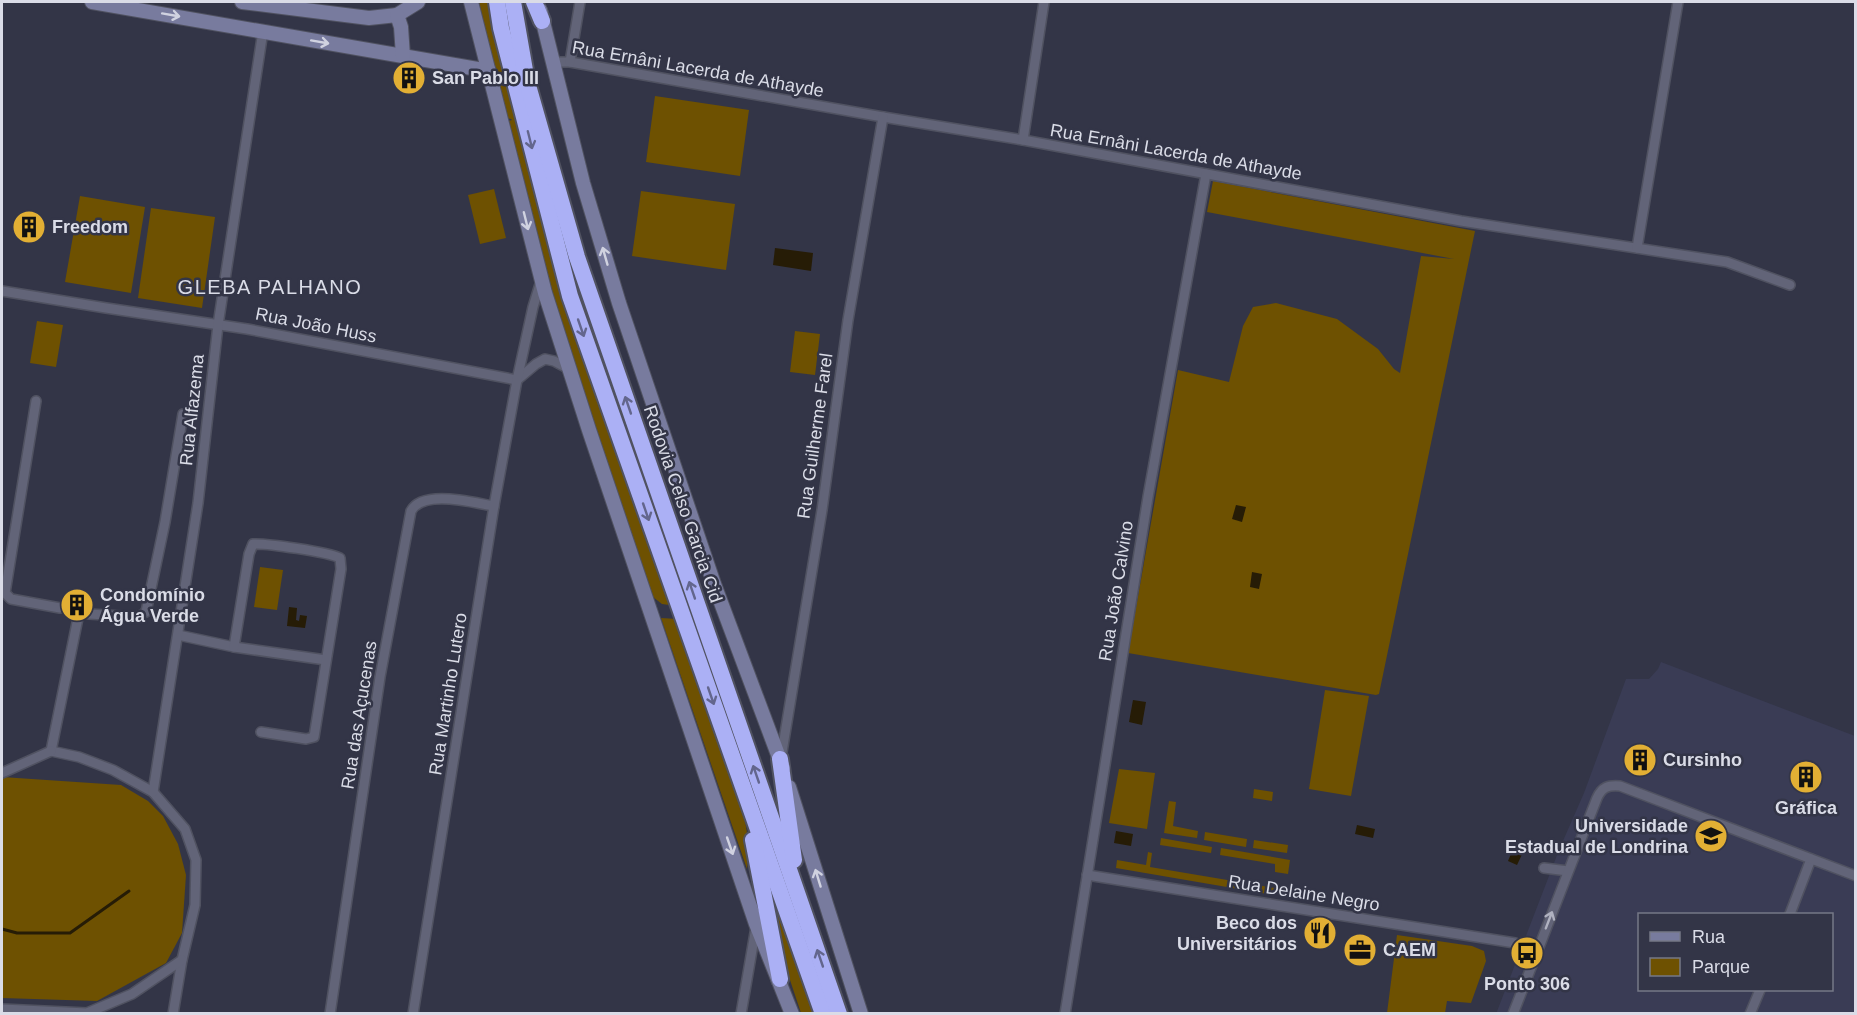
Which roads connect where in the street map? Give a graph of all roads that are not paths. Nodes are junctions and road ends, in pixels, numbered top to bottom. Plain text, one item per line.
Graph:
1 (92, 2) edge
2 (242, 2) edge
3 (418, 2) edge
4 (471, 2) edge
5 (497, 2) edge
6 (513, 2) edge
7 (534, 2) edge
8 (539, 2) edge
9 (580, 2) edge
10 (1044, 2) edge
11 (1678, 2) edge
12 (267, 6) junction
13 (396, 15) junction
14 (542, 21) junction
15 (263, 32) junction
16 (403, 56) junction
17 (554, 62) junction
18 (570, 62) junction
19 (489, 71) junction
20 (883, 117) junction
21 (1023, 140) junction
22 (1206, 174) junction
23 (1637, 248) junction
24 (541, 281) junction
25 (1790, 285) dead end
26 (2, 291) edge
27 (218, 325) junction
28 (569, 369) junction
29 (517, 380) junction
30 (36, 401) dead end
31 (183, 414) dead end
32 (494, 506) junction
33 (84, 613) junction
34 (178, 635) junction
35 (234, 647) junction
36 (326, 660) junction
37 (261, 732) dead end
38 (51, 751) junction
39 (780, 759) junction
40 (2, 773) edge
41 (153, 792) junction
42 (749, 806) junction
43 (1811, 859) junction
44 (1544, 868) dead end
45 (1568, 871) junction
46 (1087, 876) junction
47 (1856, 876) edge
48 (799, 896) junction
49 (1791, 913) edge
50 (756, 924) junction
51 (1515, 943) dead end
52 (182, 960) junction
53 (780, 979) junction
54 (1760, 991) edge
55 (2, 1009) edge
56 (16, 1012) edge
57 (173, 1014) edge
58 (330, 1014) edge
59 (413, 1014) edge
60 (741, 1014) edge
61 (792, 1014) edge
62 (823, 1014) edge
63 (839, 1014) edge
64 (861, 1014) edge
65 (1065, 1014) edge
66 (1513, 1014) edge
67 (1750, 1014) edge

1 -> 15 street
2 - 12 street
3 - 13 street
4 - 19 street
5 -> 42 highway, Rodovia Celso Garcia Cid
48 -> 6 highway, Rodovia Celso Garcia Cid
7 - 14 highway
8 - 14 street, Rodovia Celso Garcia Cid
9 - 18 street
10 - 21 street
11 - 23 street
12 - 13 street
12 - 15 street
13 - 16 street
14 - 17 street, Rodovia Celso Garcia Cid
15 -> 16 street
15 - 27 street, Rua Alfazema
16 - 19 street
17 - 18 street, Rua Ernâni Lacerda de Athayde
39 -> 17 street, Rodovia Celso Garcia Cid
18 - 20 street, Rua Ernâni Lacerda de Athayde
19 -> 24 street
20 - 21 street, Rua Ernâni Lacerda de Athayde
20 - 39 street, Rua Guilherme Farel
21 - 22 street, Rua Ernâni Lacerda de Athayde
22 - 23 street, Rua Ernâni Lacerda de Athayde
22 - 46 street, Rua João Calvino
23 - 25 street, Rua Ernâni Lacerda de Athayde
24 - 28 street
24 - 29 street
26 - 27 street, Rua João Huss
27 - 29 street, Rua João Huss
27 - 34 street, Rua Alfazema
28 - 29 street
28 -> 50 street
29 - 32 street, Rua Martinho Lutero
30 - 33 street
31 - 33 street
32 - 58 street, Rua das Açucenas
32 - 59 street, Rua Martinho Lutero
33 - 38 street
34 - 35 street
34 - 41 street, Rua Alfazema
35 - 36 street
35 - 36 street
36 - 37 street
38 - 40 street
38 - 41 street
39 - 48 highway
64 -> 39 street, Rodovia Celso Garcia Cid
41 - 52 street
42 - 53 highway
42 - 62 highway, Rodovia Celso Garcia Cid
43 - 45 street
43 - 47 street
43 - 49 street
44 - 45 street
66 -> 45 street
46 - 51 street, Rua Delaine Negro
46 - 65 street, Rua João Calvino
63 -> 48 highway, Rodovia Celso Garcia Cid
50 - 53 street
50 - 60 street
52 - 56 street
52 - 57 street
53 - 61 street
54 - 67 street
55 - 56 street

